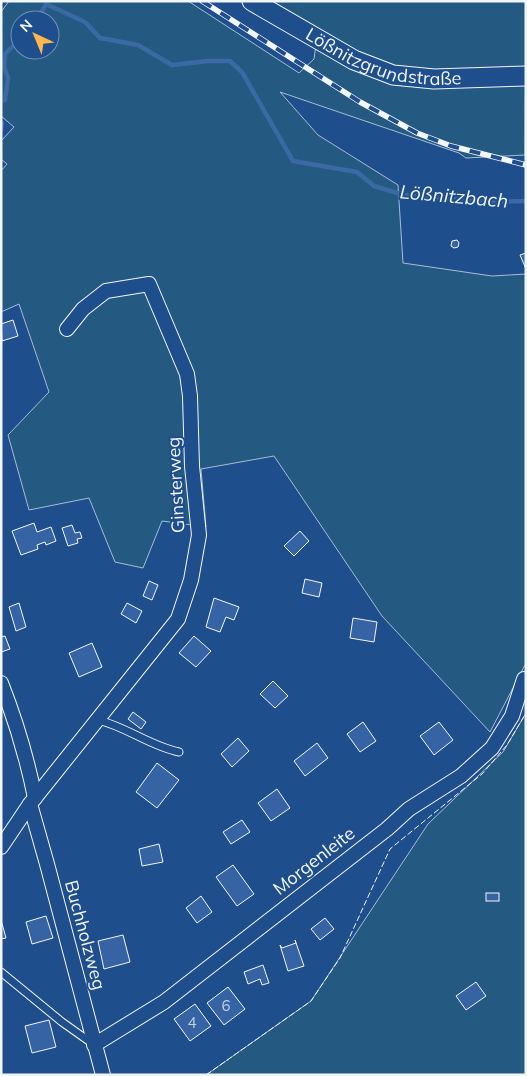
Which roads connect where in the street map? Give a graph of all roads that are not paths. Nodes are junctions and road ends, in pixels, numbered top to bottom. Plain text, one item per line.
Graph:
1 (252, 1) edge
2 (526, 76) edge
3 (67, 329) dead end
4 (524, 679) dead end
5 (1, 683) edge
6 (98, 720) junction
7 (179, 752) dead end
8 (32, 801) junction
9 (1, 847) edge
10 (1, 972) edge
11 (94, 1045) junction
12 (103, 1075) edge

1 - 2 street, Lößnitzgrundstraße
3 - 6 street, Ginsterweg
4 - 11 street, Morgenleite
5 - 8 street, Buchholzweg
6 - 7 lane
6 - 8 street, Ginsterweg
8 - 9 street, Ginsterweg
8 - 11 street, Buchholzweg
10 - 11 lane
11 - 12 street, Buchholzweg

